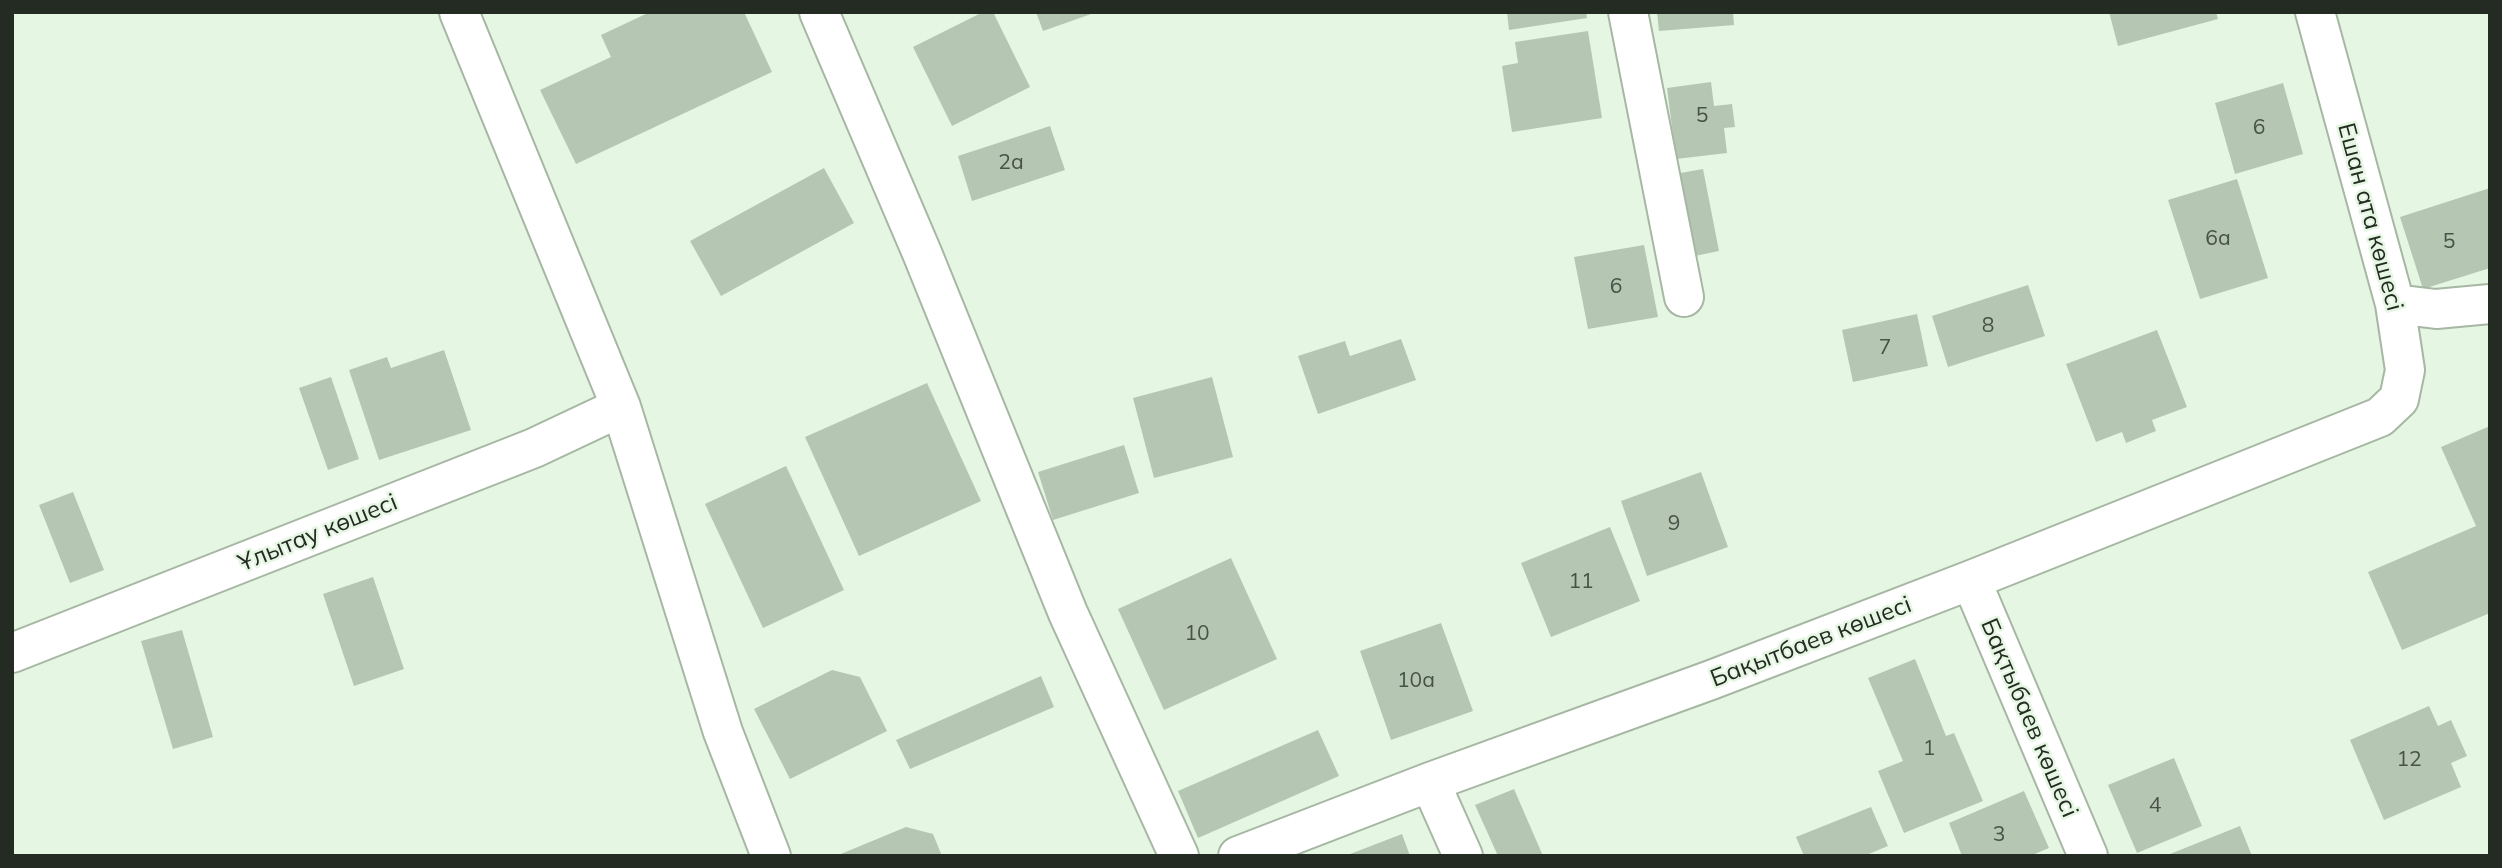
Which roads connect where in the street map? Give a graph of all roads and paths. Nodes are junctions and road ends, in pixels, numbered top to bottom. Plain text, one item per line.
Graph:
1 (459, 12) edge
2 (818, 12) edge
3 (1629, 12) edge
4 (2315, 12) edge
5 (1684, 298) dead end
6 (2395, 304) junction
7 (2490, 304) edge
8 (621, 407) junction
9 (2380, 416) joint
10 (1971, 580) junction
11 (12, 653) edge
12 (1430, 782) junction
13 (771, 856) edge
14 (1179, 856) edge
15 (1238, 856) edge
16 (1463, 856) edge
17 (2088, 856) edge

1 - 8 street
2 - 14 street
3 - 5 street
4 - 6 street, Ешан ата көшесі
6 - 7 street
6 - 9 street, Ешан ата көшесі
8 - 11 street, Ұлытау көшесі
8 - 13 street
9 - 10 street, Бақытбаев көшесі
10 - 12 street, Бақытбаев көшесі
10 - 17 street, Бақтыбаев көшесі
12 - 15 street, Бақытбаев көшесі
12 - 16 street

